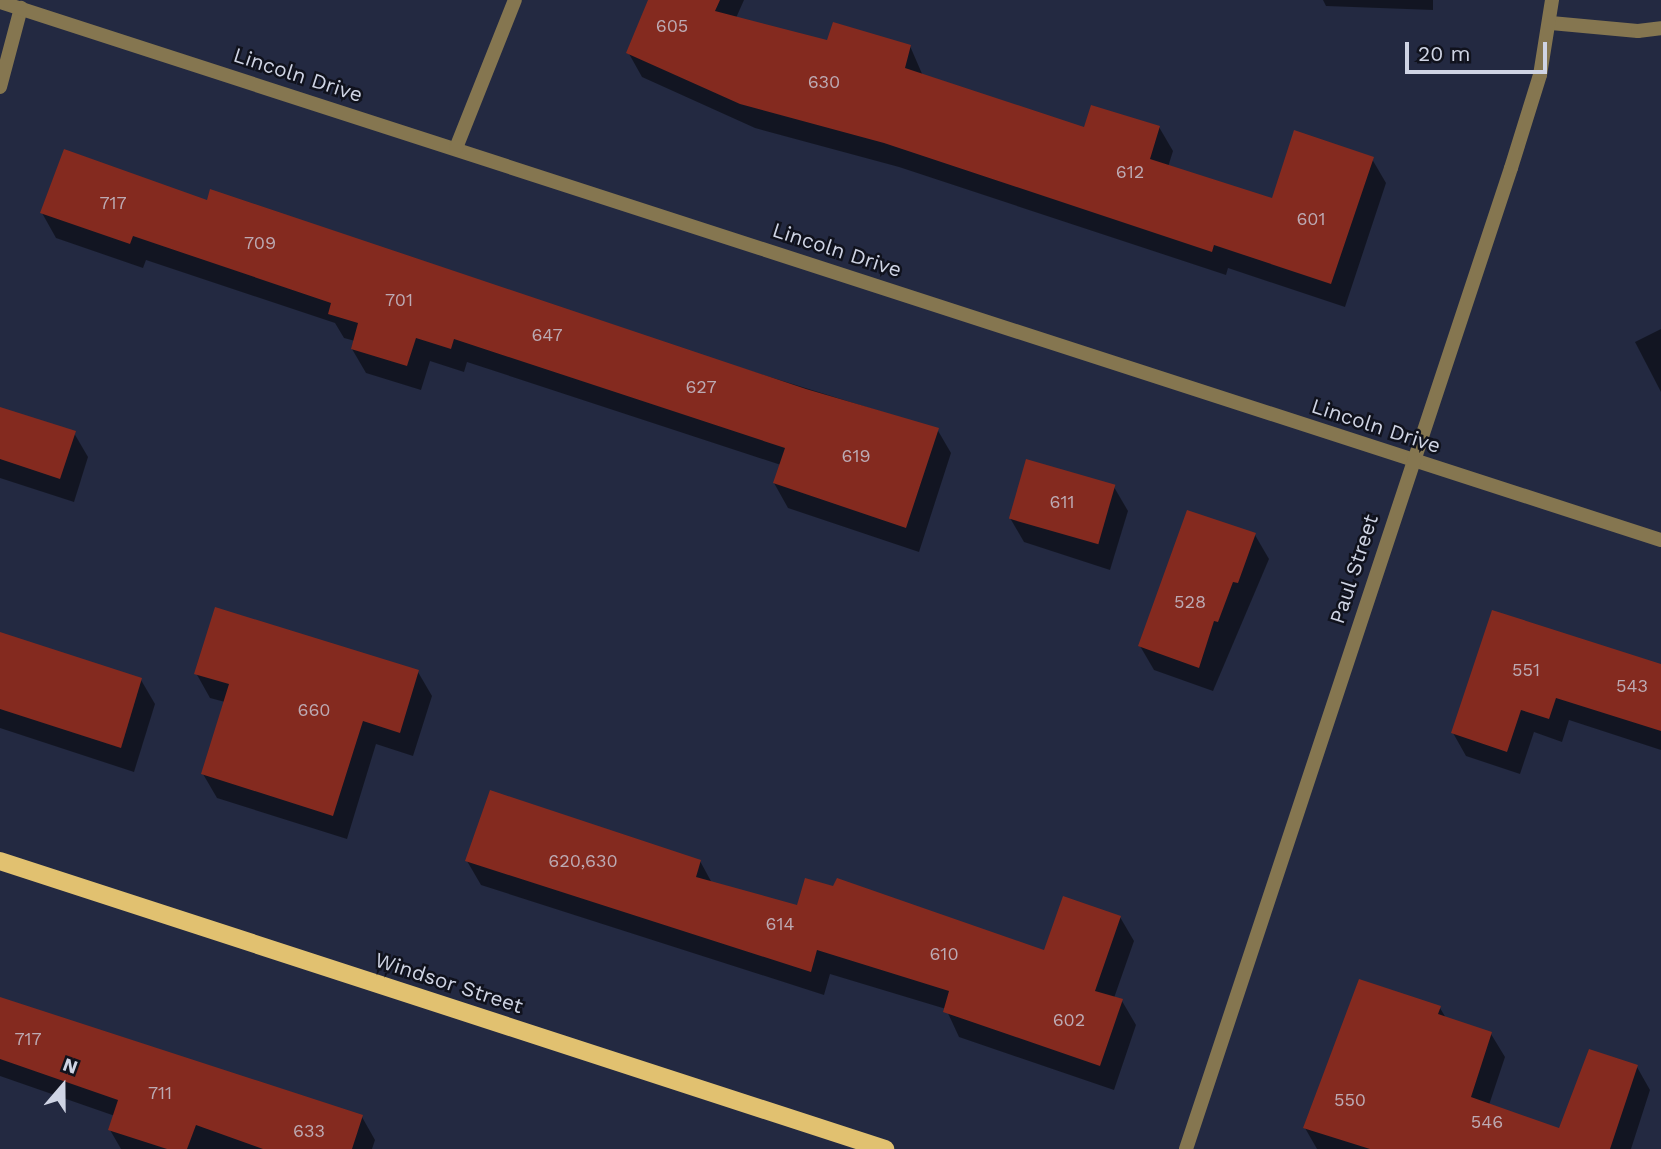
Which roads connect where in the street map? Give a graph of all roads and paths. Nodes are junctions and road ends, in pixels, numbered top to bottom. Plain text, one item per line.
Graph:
1 (515, 0) edge
2 (1552, 0) edge
3 (0, 2) edge
4 (22, 8) junction
5 (1551, 23) junction
6 (1661, 28) edge
7 (0, 87) edge
8 (456, 148) junction
9 (1412, 460) junction
10 (1661, 540) edge
11 (0, 861) edge
12 (885, 1149) edge
13 (1186, 1149) edge

1 - 8 street
2 - 5 street, Paul Street
3 - 4 street, Lincoln Drive
4 - 7 street
4 - 8 street, Lincoln Drive
5 - 6 street
5 - 9 street, Paul Street
8 - 9 street, Lincoln Drive
9 - 10 street, Lincoln Drive
9 - 13 street, Paul Street
11 - 12 main road, Windsor Street

